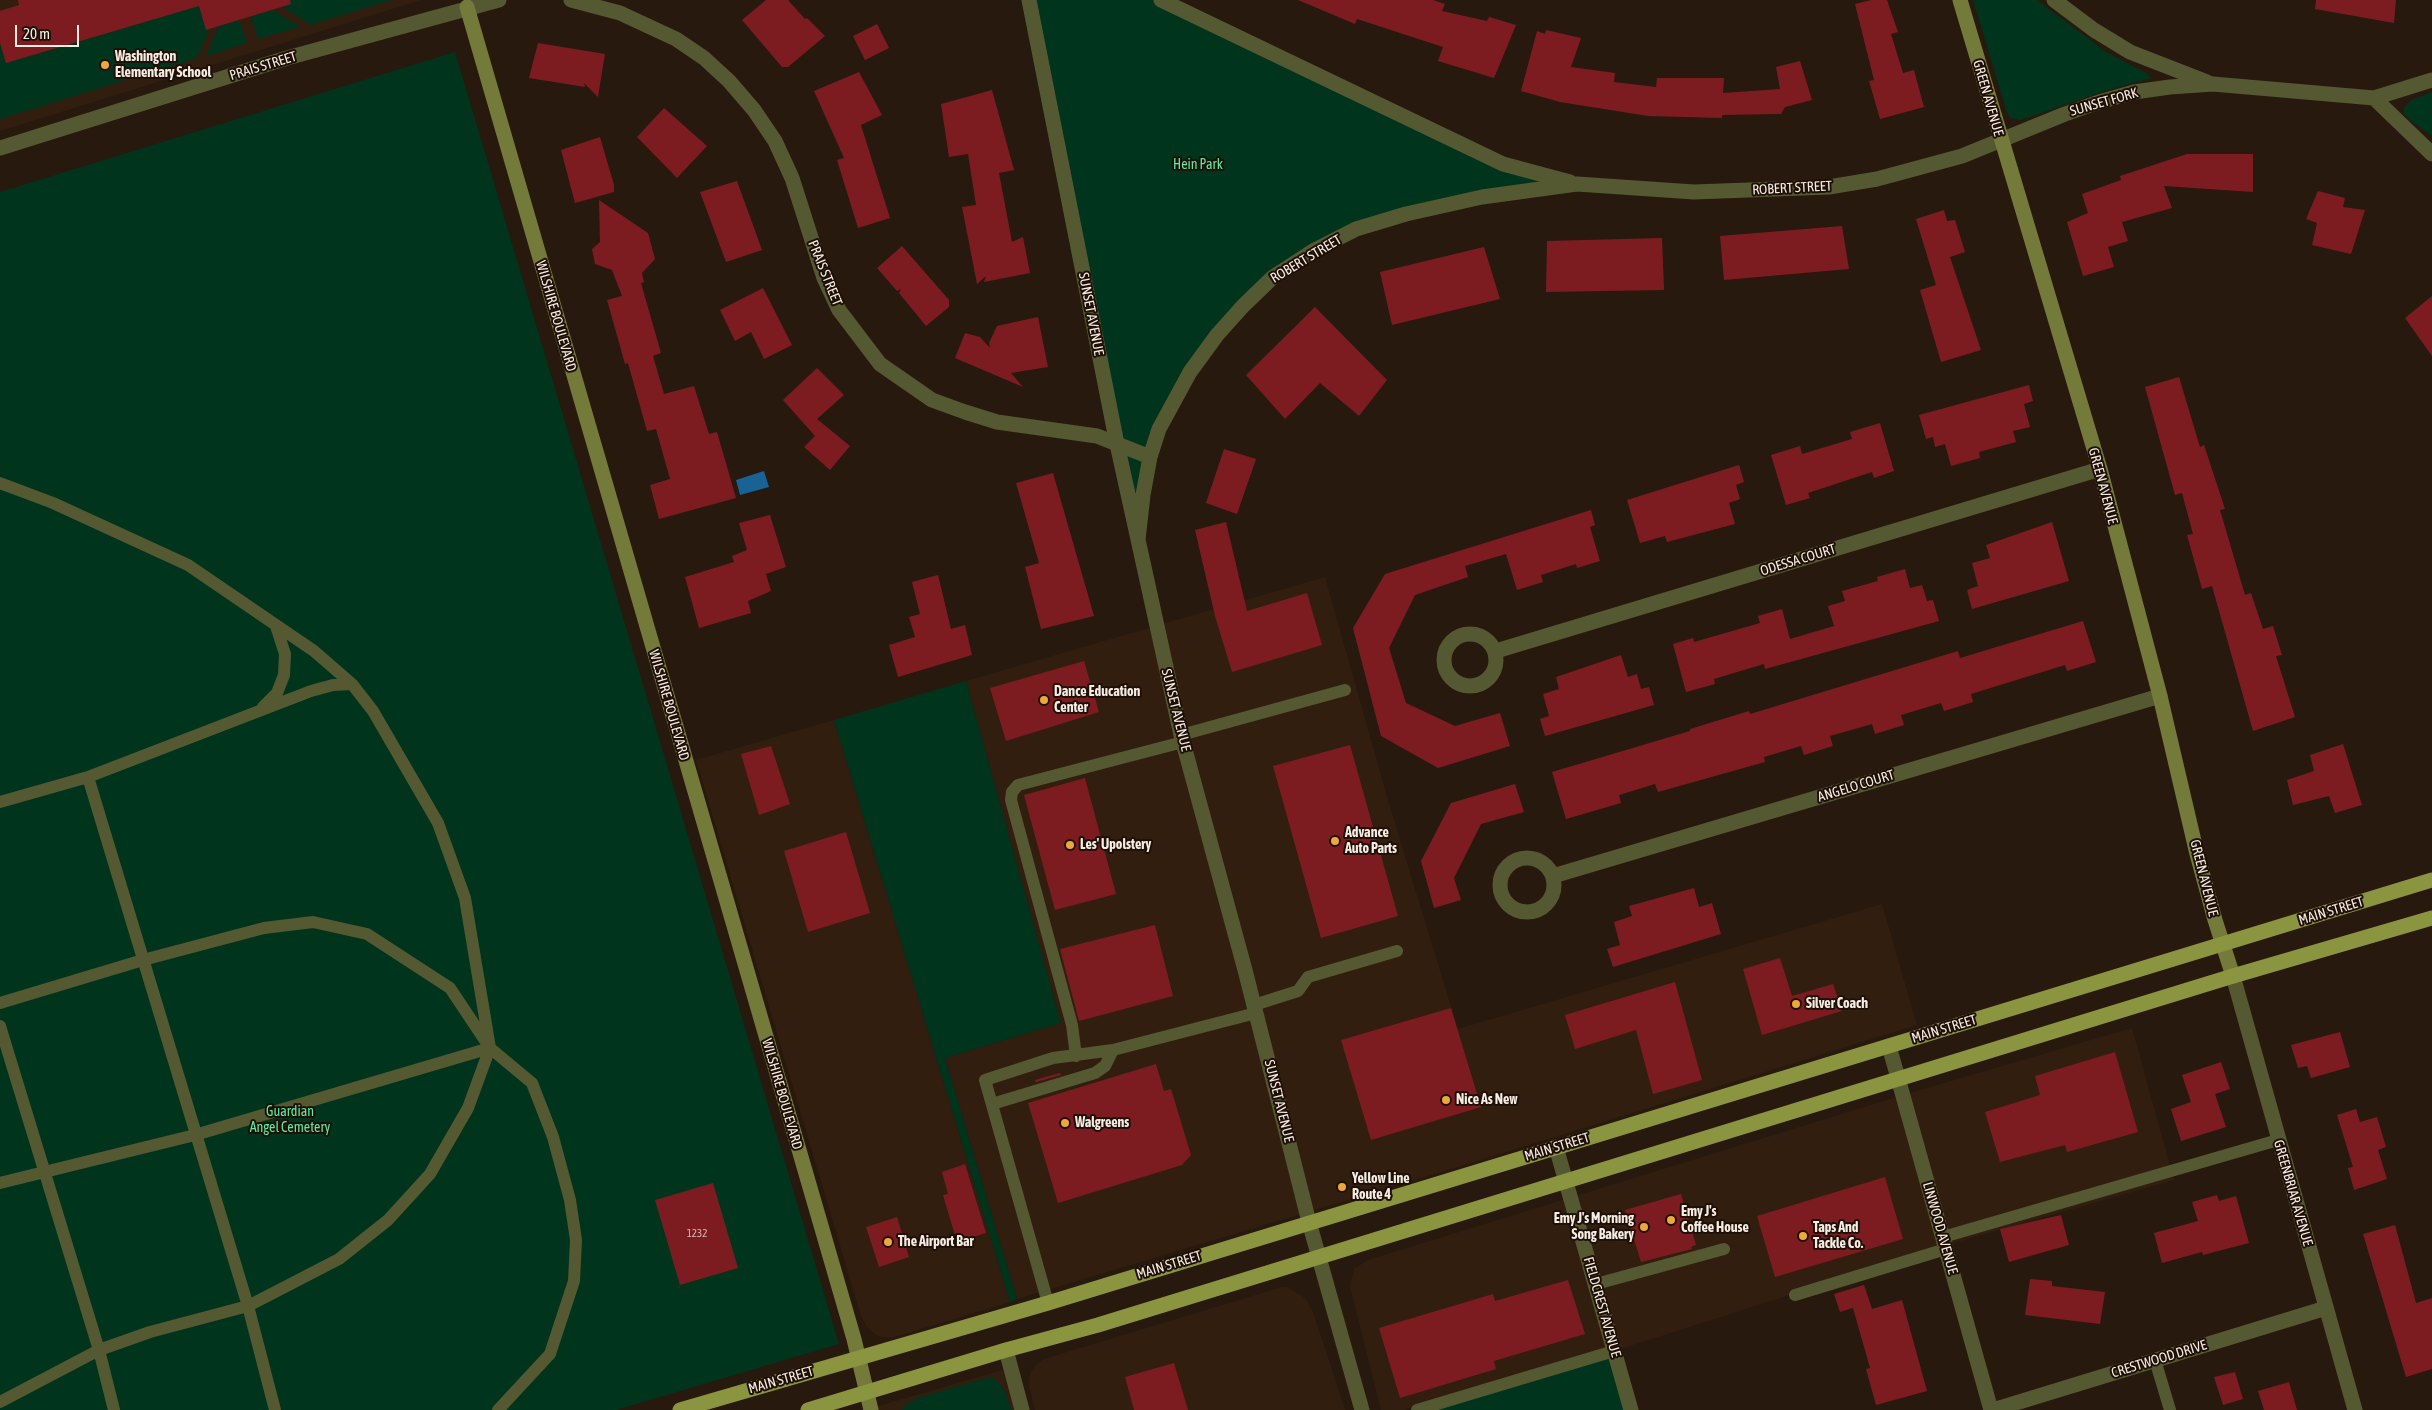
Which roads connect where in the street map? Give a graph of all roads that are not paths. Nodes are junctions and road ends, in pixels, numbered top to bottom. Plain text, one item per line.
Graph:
1 (499, 0) edge
2 (571, 0) edge
3 (1029, 0) edge
4 (1161, 0) edge
5 (1960, 0) edge
6 (2054, 0) edge
7 (466, 4) edge
8 (2432, 80) edge
9 (2213, 84) junction
10 (2374, 98) junction
11 (2001, 141) junction
12 (0, 148) edge
13 (2432, 154) edge
14 (1577, 184) junction
15 (1117, 444) junction
16 (1150, 457) junction
17 (2100, 470) junction
18 (0, 483) edge
19 (1138, 540) junction
20 (276, 626) junction
21 (1496, 652) dead end
22 (352, 684) junction
23 (1345, 690) dead end
24 (2160, 696) junction
25 (259, 711) junction
26 (1182, 739) junction
27 (88, 777) junction
28 (0, 802) edge
29 (1553, 876) dead end
30 (2432, 880) edge
31 (2432, 918) edge
32 (2222, 944) junction
33 (1398, 951) dead end
34 (143, 960) junction
35 (2233, 976) junction
36 (0, 1003) edge
37 (1255, 1009) junction
38 (0, 1026) edge
39 (1888, 1046) junction
40 (490, 1048) junction
41 (1113, 1050) junction
42 (1076, 1056) junction
43 (1898, 1079) junction
44 (992, 1104) junction
45 (195, 1135) junction
46 (2278, 1140) junction
47 (1556, 1147) junction
48 (45, 1172) junction
49 (1566, 1181) junction
50 (0, 1183) edge
51 (1309, 1222) junction
52 (1944, 1243) junction
53 (1724, 1249) dead end
54 (1319, 1257) junction
55 (1596, 1284) junction
56 (1795, 1295) dead end
57 (1048, 1303) junction
58 (248, 1306) junction
59 (2326, 1308) junction
60 (99, 1350) junction
61 (1006, 1350) junction
62 (1614, 1351) junction
63 (858, 1358) junction
64 (2155, 1360) junction
65 (867, 1392) junction
66 (0, 1402) edge
67 (114, 1410) edge
68 (276, 1410) edge
69 (498, 1410) edge
70 (680, 1410) edge
71 (808, 1410) edge
72 (871, 1410) edge
73 (1022, 1410) edge
74 (1362, 1410) edge
75 (1416, 1410) edge
76 (1631, 1410) edge
77 (1992, 1410) edge
78 (2170, 1410) edge
79 (2355, 1410) edge

1 - 7 street, PRAIS STREET
2 - 15 street, PRAIS STREET
3 - 15 street, SUNSET AVENUE
4 - 14 street, ROBERT STREET
5 - 11 street, GREEN AVENUE
6 - 9 street, SUNSET FORK
7 - 12 street, PRAIS STREET
7 - 63 street, WILSHIRE BOULEVARD
8 - 10 street, SUNSET FORK
9 - 10 street, SUNSET FORK
9 - 11 street, SUNSET FORK
10 - 13 street
11 - 14 street, ROBERT STREET
11 - 17 street, GREEN AVENUE
14 - 16 street, ROBERT STREET
15 - 16 street, PRAIS STREET
15 - 19 street, SUNSET AVENUE
16 - 19 street, ROBERT STREET
17 - 21 street, ODESSA COURT
17 - 24 street, GREEN AVENUE
18 - 20 lane
19 - 26 street, SUNSET AVENUE
20 - 22 lane
20 - 25 lane
22 - 25 lane
22 - 40 lane
23 - 26 lane
24 - 29 street, ANGELO COURT
24 - 32 street, GREEN AVENUE
25 - 27 lane
26 - 37 street, SUNSET AVENUE
26 - 42 lane
27 - 28 lane
27 - 34 lane
30 - 32 main road, MAIN STREET
31 - 35 main road
32 - 35 street, GREEN AVENUE
32 - 39 main road, MAIN STREET
33 - 37 lane
34 - 36 lane
34 - 40 lane
34 - 45 lane
35 - 43 main road
35 - 46 street, GREENBRIAR AVENUE
37 - 41 lane
37 - 51 street, SUNSET AVENUE
38 - 48 lane
39 - 43 street, LINWOOD AVENUE
39 - 47 main road, MAIN STREET
40 - 45 lane
40 - 58 lane
40 - 69 lane
41 - 42 lane
41 - 44 lane
42 - 44 lane
43 - 49 main road
43 - 52 street, LINWOOD AVENUE
44 - 57 lane
45 - 48 lane
45 - 58 lane
46 - 52 lane
46 - 59 street, GREENBRIAR AVENUE
47 - 49 street, FIELDCREST AVENUE
47 - 51 main road, MAIN STREET
48 - 50 lane
48 - 60 lane
49 - 54 main road
49 - 55 street, FIELDCREST AVENUE
51 - 54 street, SUNSET AVENUE
51 - 57 main road, MAIN STREET
52 - 56 lane
52 - 77 street, LINWOOD AVENUE
53 - 55 lane
54 - 61 main road
54 - 74 street, SUNSET AVENUE
55 - 62 street, FIELDCREST AVENUE
57 - 63 main road, MAIN STREET
58 - 60 lane
58 - 68 lane
59 - 64 street, CRESTWOOD DRIVE
59 - 79 street, GREENBRIAR AVENUE
60 - 66 lane
60 - 67 lane
61 - 65 main road
61 - 73 street
62 - 75 lane
62 - 76 street, FIELDCREST AVENUE
63 - 65 street, WILSHIRE BOULEVARD
63 - 70 main road, MAIN STREET
64 - 77 street, CRESTWOOD DRIVE
64 - 78 lane
65 - 71 main road
65 - 72 street, WILSHIRE BOULEVARD

